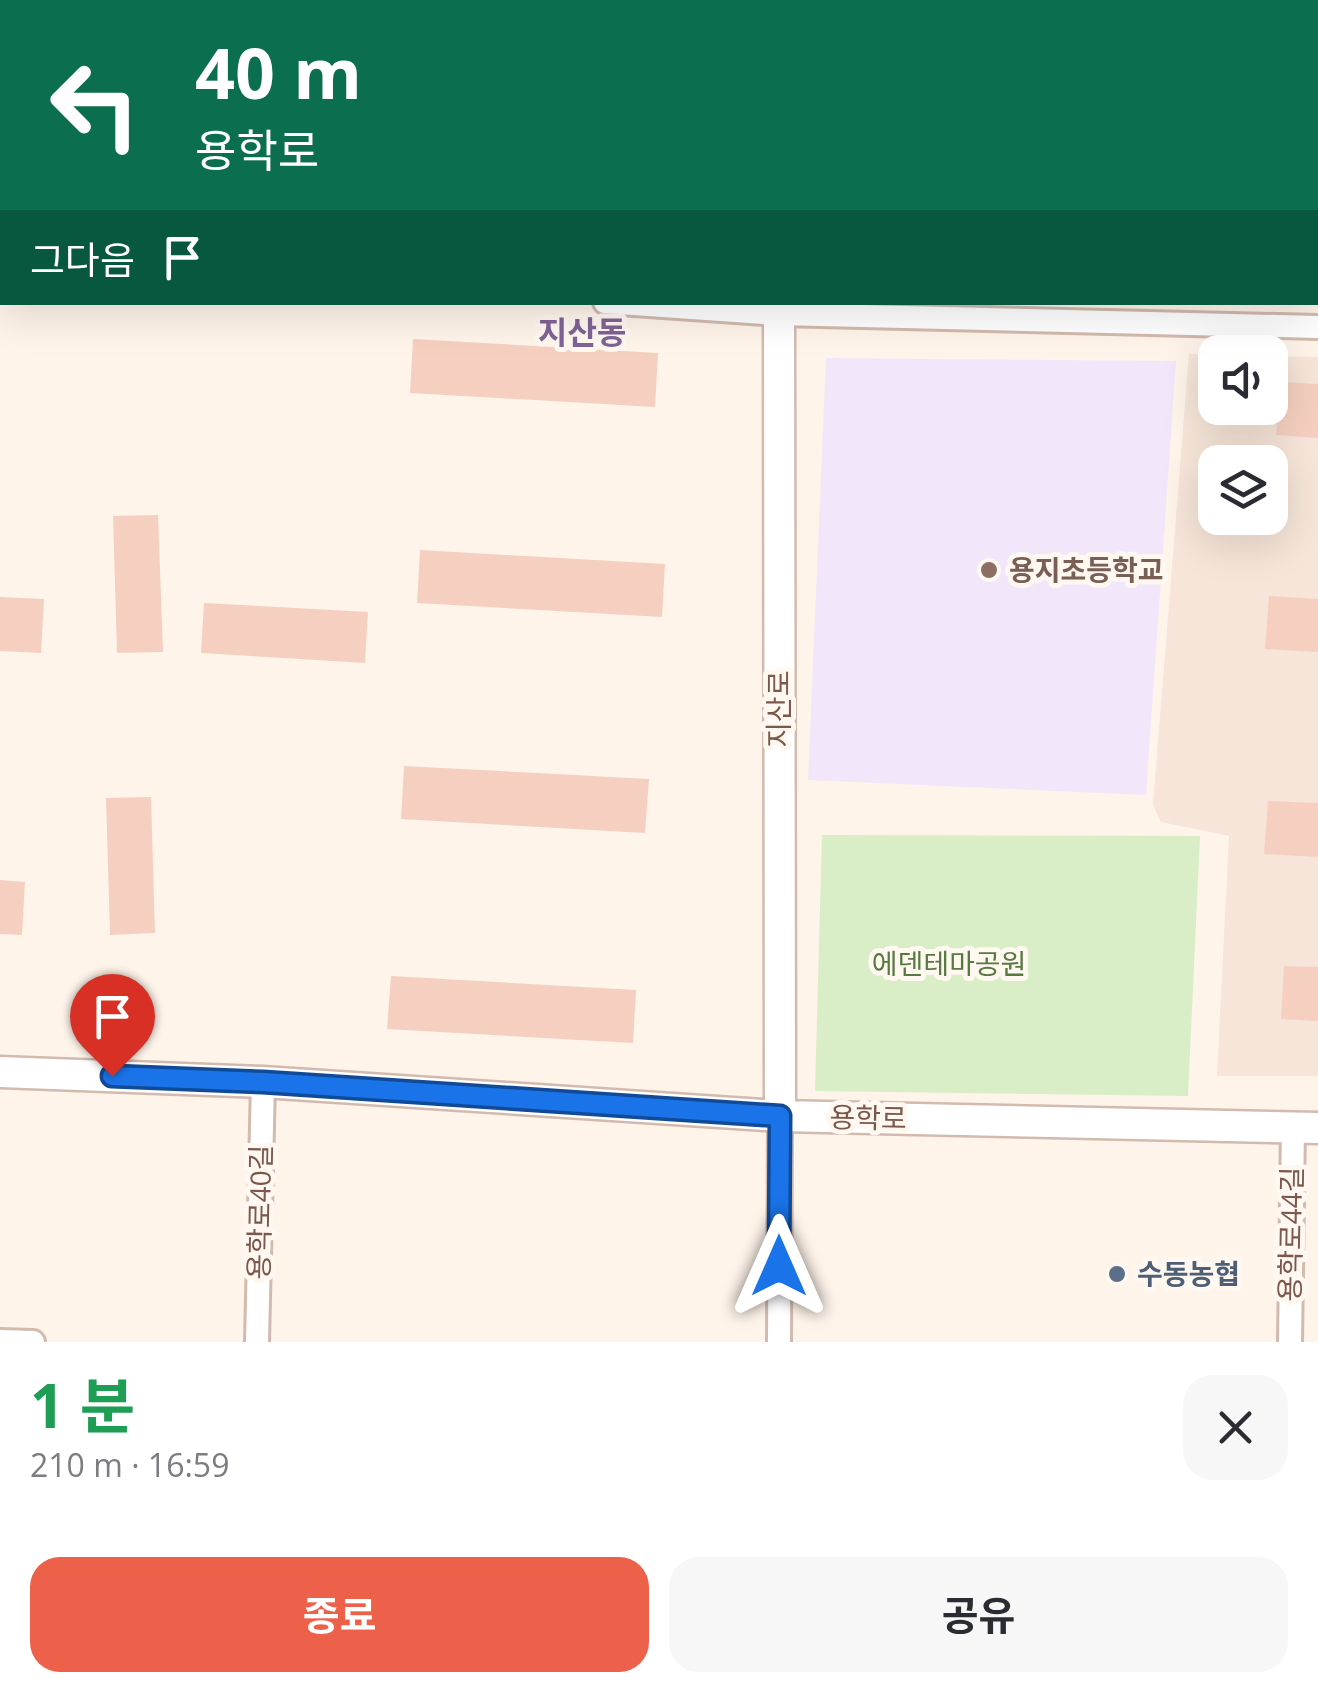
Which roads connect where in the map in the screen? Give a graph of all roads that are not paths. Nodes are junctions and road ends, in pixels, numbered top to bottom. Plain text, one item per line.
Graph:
1 (692, 305) edge
2 (779, 308) edge
3 (1318, 327) edge
4 (0, 1072) edge
5 (263, 1082) junction
6 (780, 1116) junction
7 (1306, 1127) edge
8 (0, 1341) edge
9 (34, 1342) edge
10 (257, 1342) edge
11 (779, 1342) edge
12 (1290, 1342) edge

1 - 2 street
2 - 3 street
2 - 6 street, 지산로
4 - 5 street, 용학로
5 - 6 street, 용학로
5 - 10 street, 용학로40길
6 - 7 street, 용학로
6 - 11 street
7 - 12 street, 용학로44길
8 - 9 street

